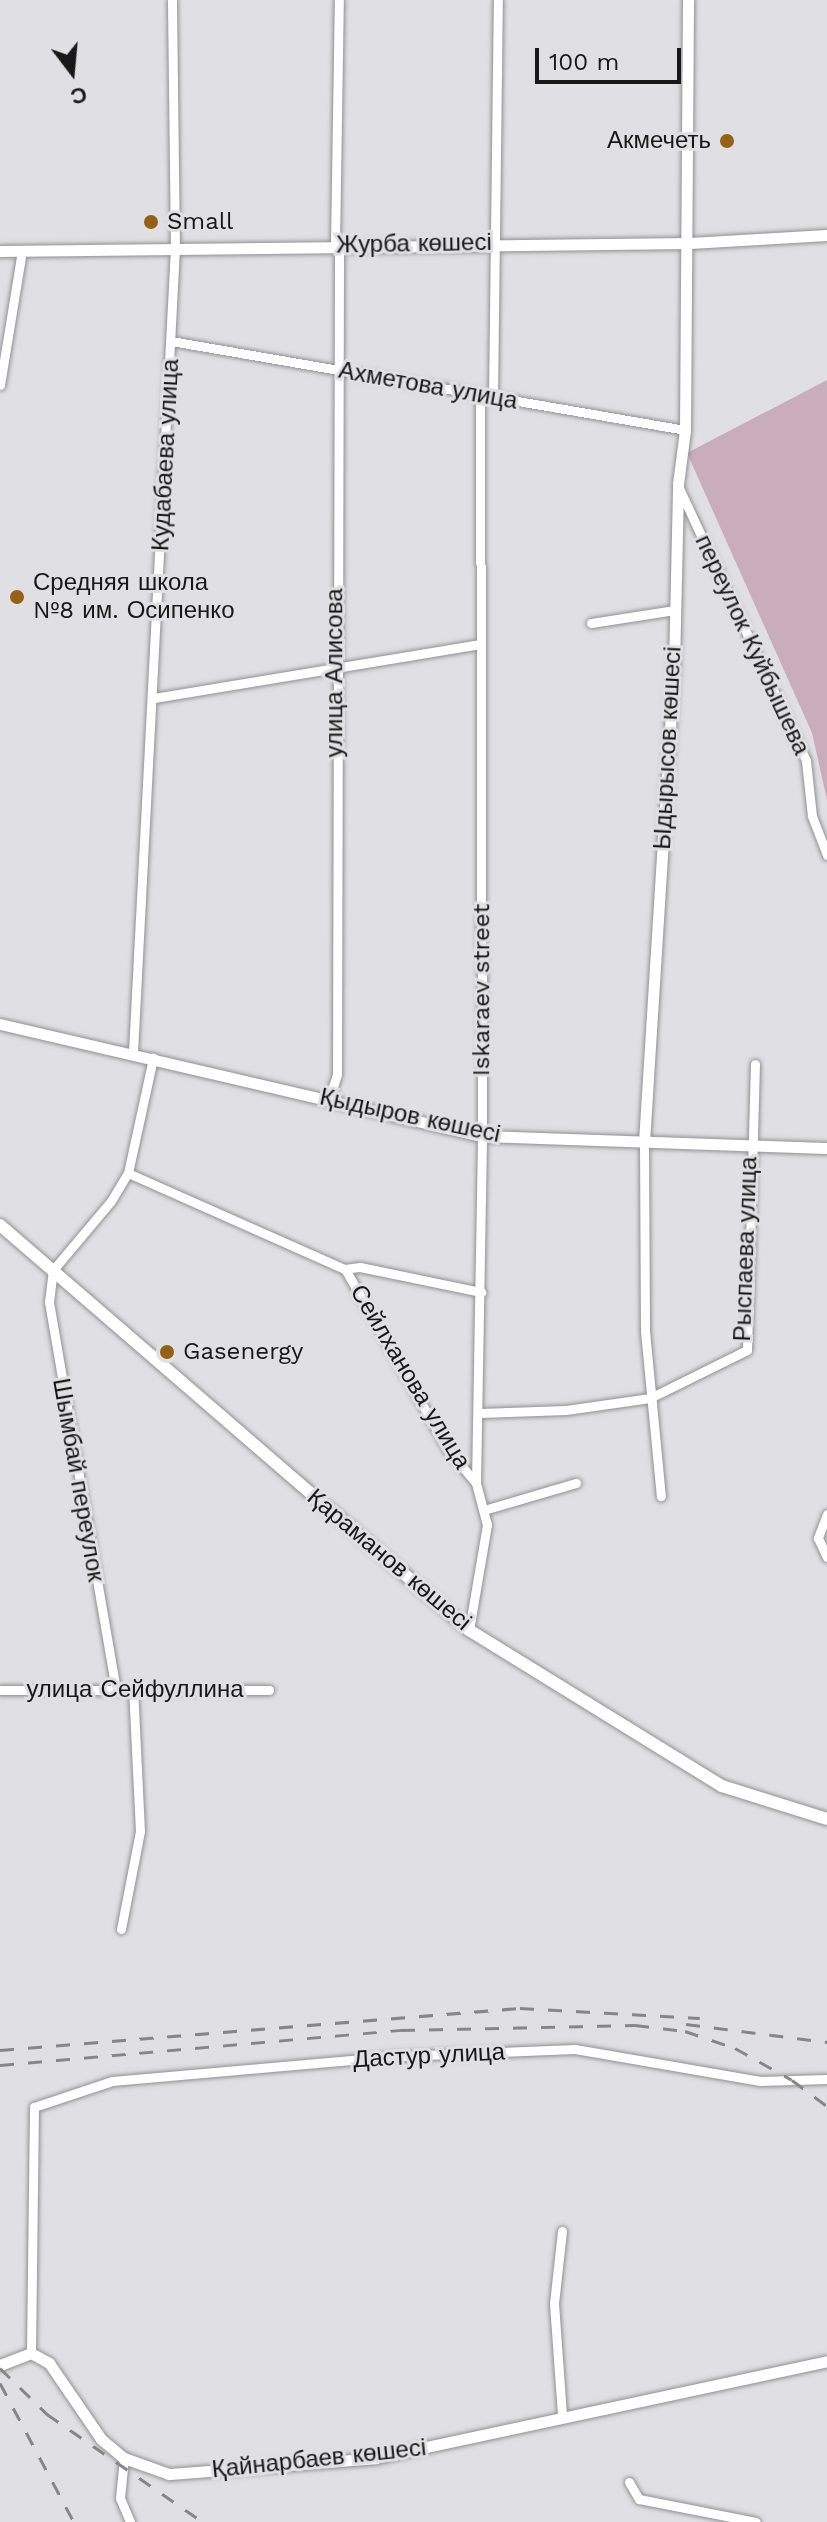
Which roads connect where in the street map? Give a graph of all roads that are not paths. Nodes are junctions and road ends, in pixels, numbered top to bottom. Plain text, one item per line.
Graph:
1 (172, 0) edge
2 (339, 0) edge
3 (498, 0) edge
4 (688, 0) edge
5 (827, 235) edge
6 (495, 242) junction
7 (690, 243) junction
8 (337, 245) junction
9 (175, 249) junction
10 (0, 251) edge
11 (22, 251) junction
12 (171, 341) junction
13 (337, 371) junction
14 (0, 385) edge
15 (480, 396) junction
16 (493, 398) junction
17 (685, 430) junction
18 (678, 484) junction
19 (675, 610) junction
20 (591, 623) dead end
21 (481, 644) junction
22 (334, 669) junction
23 (154, 698) junction
24 (827, 855) edge
25 (0, 1024) edge
26 (133, 1052) junction
27 (153, 1058) junction
28 (755, 1064) dead end
29 (329, 1099) junction
30 (482, 1136) junction
31 (644, 1142) junction
32 (750, 1143) junction
33 (827, 1148) edge
34 (128, 1173) junction
35 (0, 1225) edge
36 (345, 1269) junction
37 (53, 1270) junction
38 (481, 1292) junction
39 (649, 1398) junction
40 (480, 1413) junction
41 (476, 1483) junction
42 (576, 1483) dead end
43 (661, 1496) dead end
44 (484, 1510) junction
45 (827, 1514) edge
46 (827, 1557) edge
47 (469, 1630) junction
48 (0, 1690) edge
49 (116, 1690) junction
50 (133, 1690) junction
51 (269, 1690) dead end
52 (827, 1819) edge
53 (121, 1929) dead end
54 (827, 2079) edge
55 (562, 2231) dead end
56 (31, 2353) junction
57 (827, 2361) edge
58 (0, 2365) edge
59 (562, 2415) junction
60 (124, 2458) junction
61 (629, 2482) dead end
62 (130, 2522) edge
63 (756, 2522) edge

1 - 9 street, Кудабаева улица
2 - 8 street, улица Алисова
3 - 6 street
4 - 7 street, Ыдырысов көшесі
5 - 7 street, Журба көшесі
6 - 7 street, Журба көшесі
6 - 8 street, Журба көшесі
6 - 16 street
7 - 17 street, Ыдырысов көшесі
8 - 9 street, Журба көшесі
8 - 13 street, улица Алисова
9 - 11 street, Журба көшесі
9 - 12 street, Кудабаева улица
10 - 11 street, Журба көшесі
11 - 14 street
12 - 13 street, Ахметова улица
12 - 23 street, Кудабаева улица
13 - 15 street, Ахметова улица
13 - 22 street, улица Алисова
15 - 16 street, Ахметова улица
15 - 21 street, Iskaraev street
16 - 17 street, Ахметова улица
17 - 18 street, Ыдырысов көшесі
18 - 19 street, Ыдырысов көшесі
18 - 24 street, переулок Куйбышева
19 - 20 street
19 - 31 street, Ыдырысов көшесі
21 - 22 street
21 - 30 street, Iskaraev street
22 - 23 street
22 - 29 street, улица Алисова
23 - 26 street, Кудабаева улица
25 - 26 street, Қыдыров көшесі
26 - 27 street, Қыдыров көшесі
27 - 29 street, Қыдыров көшесі
27 - 34 street
28 - 32 street, Рыспаева улица
29 - 30 street, Қыдыров көшесі
30 - 31 street, Қыдыров көшесі
30 - 38 street, Iskaraev street
31 - 32 street, Қыдыров көшесі
31 - 39 street, Ыдырысов көшесі
32 - 33 street, Қыдыров көшесі
32 - 39 street, Рыспаева улица
34 - 36 street, Сейлханова улица
34 - 37 street
35 - 37 main road, Қараманов көшесі
36 - 38 street, Сейлханова улица
36 - 41 street, Сейлханова улица
37 - 47 main road, Қараманов көшесі
37 - 49 street, Шымбай переулок
38 - 40 street, Iskaraev street
39 - 40 street, Рыспаева улица
39 - 43 street, Ыдырысов көшесі
40 - 41 street, Iskaraev street
41 - 44 street, Iskaraev street
42 - 44 street
44 - 47 street, Iskaraev street
45 - 46 street
47 - 52 main road, Қараманов көшесі
48 - 49 street, улица Сейфуллина
49 - 50 street, улица Сейфуллина
50 - 51 street, улица Сейфуллина
50 - 53 street
54 - 56 street, Дастур улица
55 - 59 street
56 - 58 street
56 - 60 street, Қайнарбаев көшесі
57 - 59 street, Қайнарбаев көшесі
59 - 60 street, Қайнарбаев көшесі
60 - 62 street
61 - 63 street

